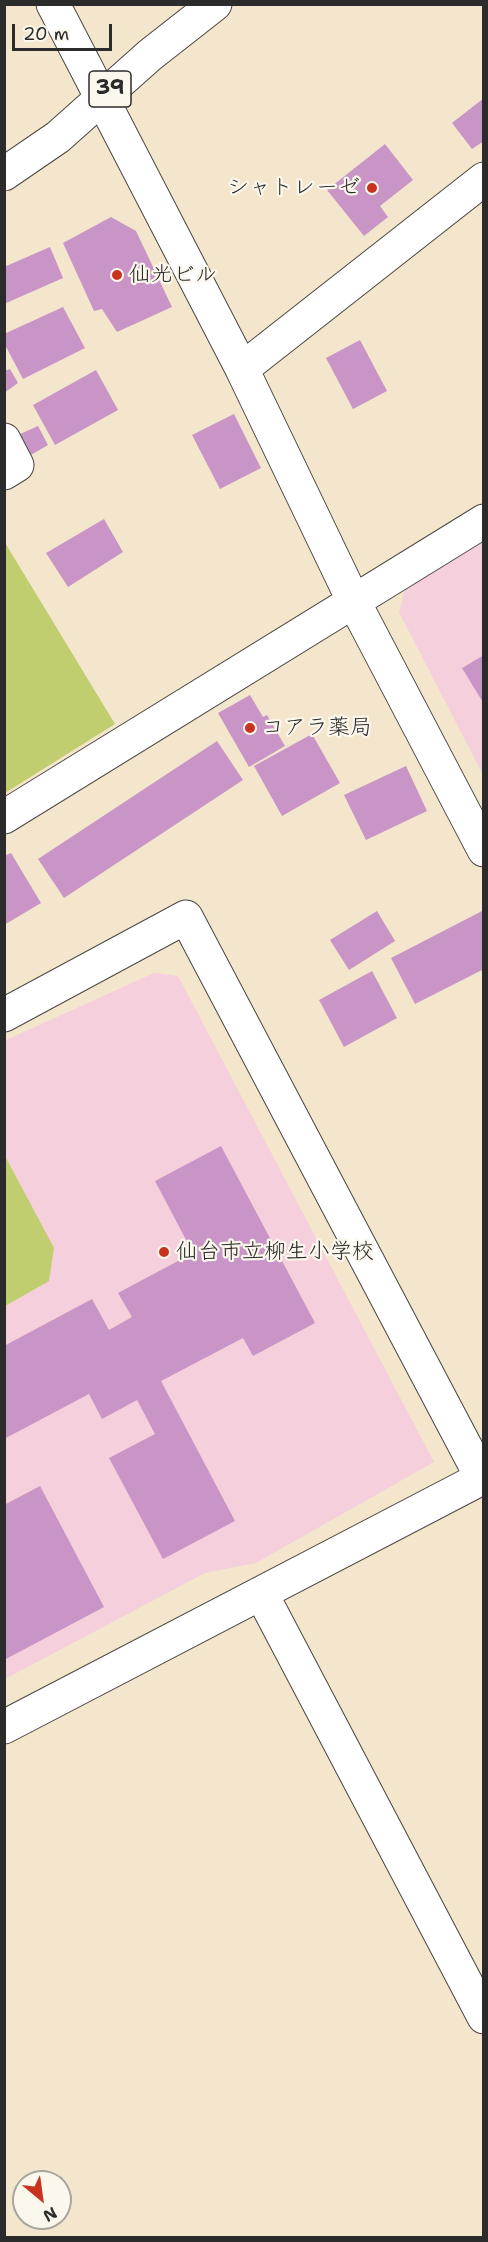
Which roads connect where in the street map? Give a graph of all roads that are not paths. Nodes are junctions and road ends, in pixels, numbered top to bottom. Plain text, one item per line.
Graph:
1 (53, 4) edge
2 (215, 4) edge
3 (101, 97) junction
4 (4, 174) edge
5 (483, 179) edge
6 (242, 369) junction
7 (4, 440) edge
8 (4, 473) edge
9 (483, 521) edge
10 (354, 602) junction
11 (4, 817) edge
12 (483, 850) edge
13 (4, 1015) edge
14 (483, 1478) edge
15 (261, 1593) junction
16 (4, 1727) edge
17 (483, 2017) edge

1 - 3 street
2 - 3 street, 39
3 - 4 street, 39
3 - 6 street
5 - 6 street
6 - 10 street
7 - 8 street
9 - 10 street
10 - 11 street
10 - 12 street
13 - 14 street
14 - 15 street
15 - 16 street
15 - 17 street

